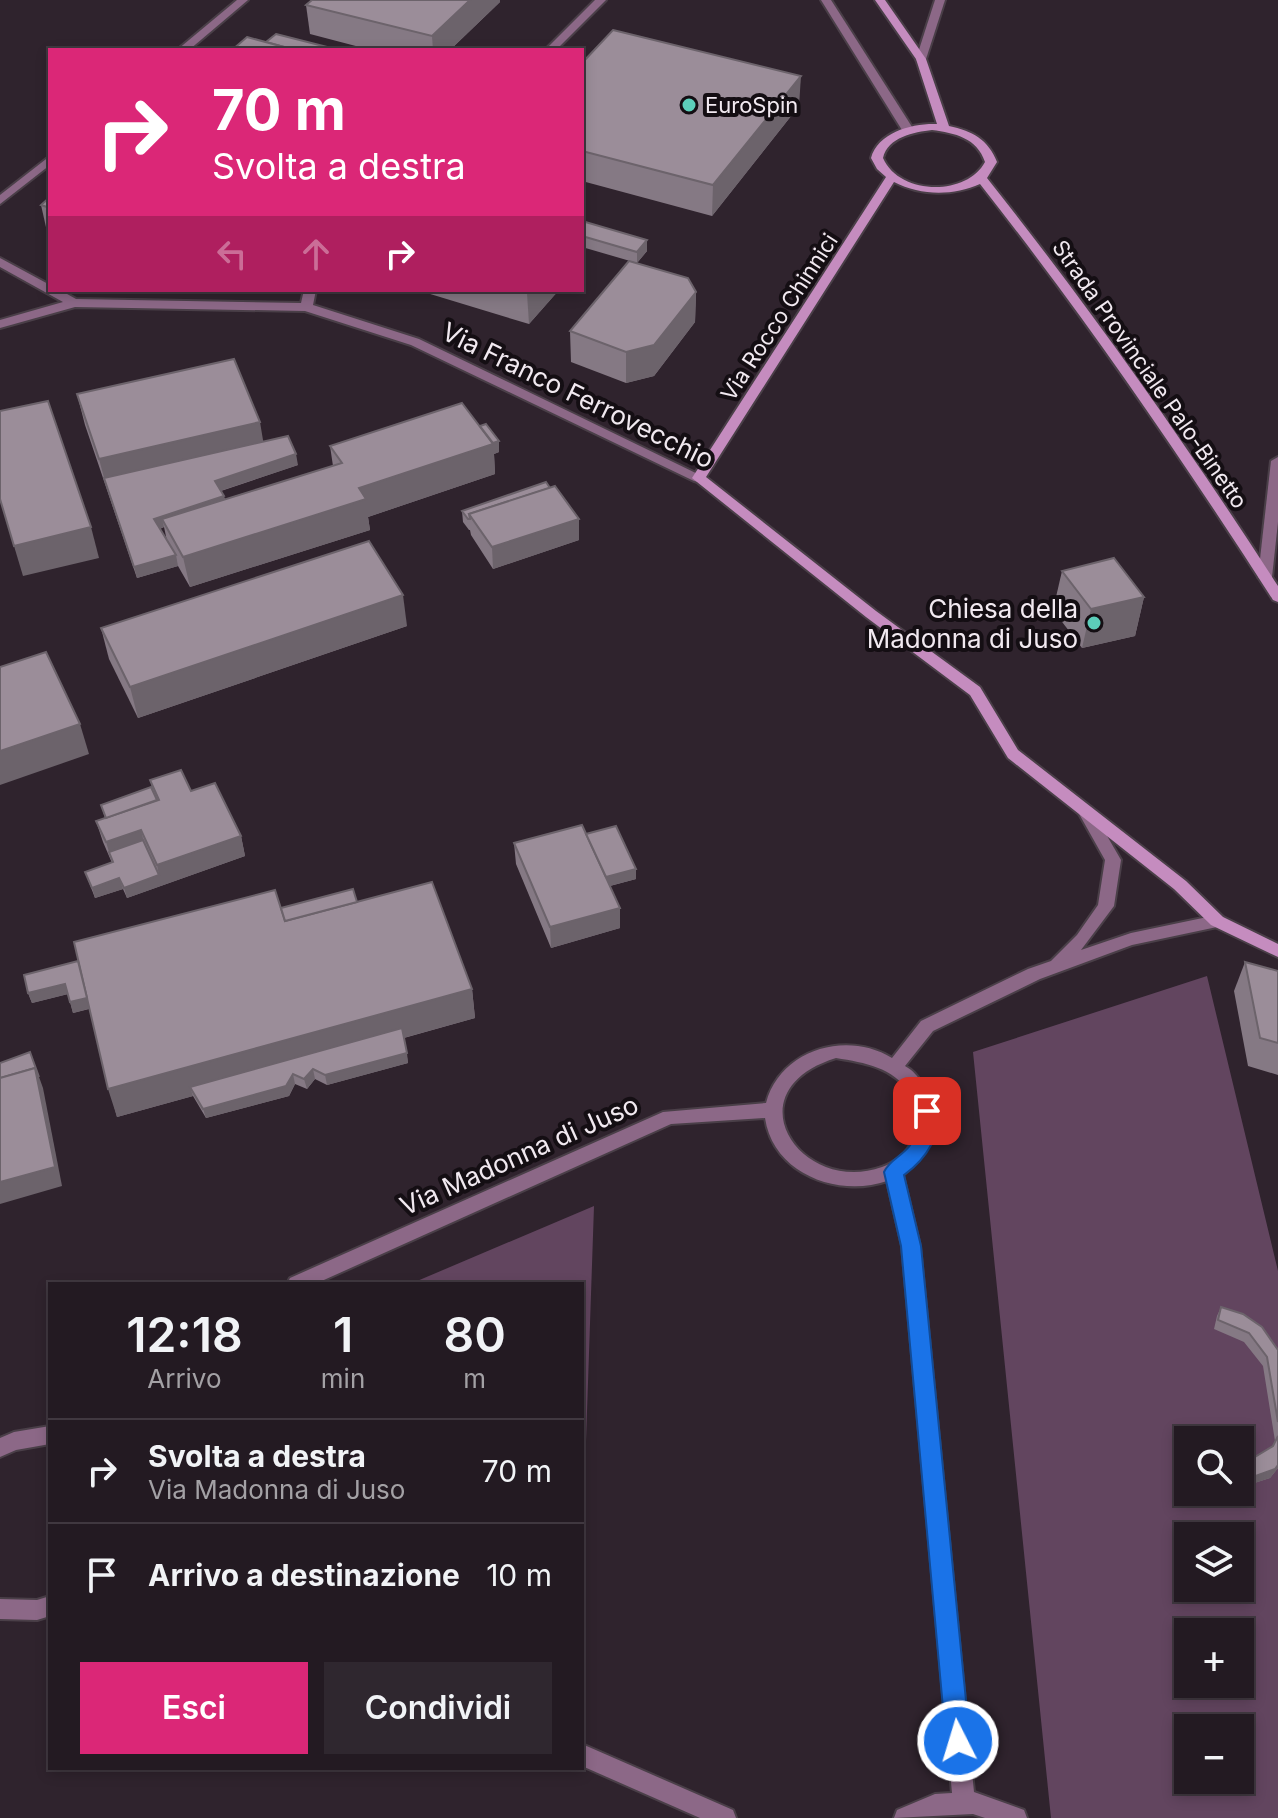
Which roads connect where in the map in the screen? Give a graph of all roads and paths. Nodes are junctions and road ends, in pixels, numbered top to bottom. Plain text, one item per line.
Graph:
1 (243, 0) edge
2 (601, 0) edge
3 (826, 0) edge
4 (880, 0) edge
5 (940, 0) edge
6 (184, 48) edge
7 (552, 48) edge
8 (921, 59) junction
9 (944, 128) junction
10 (908, 130) junction
11 (48, 161) edge
12 (892, 177) junction
13 (981, 178) junction
14 (0, 201) edge
15 (0, 262) edge
16 (48, 289) edge
17 (54, 292) edge
18 (310, 292) edge
19 (74, 303) junction
20 (306, 307) junction
21 (0, 324) edge
22 (1278, 461) edge
23 (699, 478) junction
24 (1265, 577) junction
25 (1278, 597) edge
26 (1086, 812) junction
27 (1217, 921) junction
28 (1278, 951) edge
29 (1052, 967) junction
30 (896, 1065) junction
31 (773, 1110) junction
32 (894, 1172) junction
33 (300, 1282) edge
34 (47, 1430) edge
35 (0, 1448) edge
36 (48, 1607) edge
37 (0, 1609) edge
38 (584, 1756) edge
39 (964, 1803) junction
40 (725, 1818) edge
41 (905, 1818) edge
42 (1016, 1818) edge

1 - 6 street
2 - 7 street
3 - 10 street
4 - 8 street
5 - 8 street
8 - 9 street
9 - 10 street
9 - 13 street
10 - 12 street
11 - 14 street
12 - 13 street
12 - 23 street, Via Rocco Chinnici
13 - 24 street, Strada Provinciale Palo-Binetto
15 - 16 street, Via Franco Ferrovecchio
17 - 19 street, Via Franco Ferrovecchio
18 - 20 street
19 - 20 street, Via Franco Ferrovecchio
19 - 21 street
20 - 23 street, Via Franco Ferrovecchio
22 - 24 street
23 - 26 street, Via Franco Ferrovecchio
24 - 25 street, Strada Provinciale Palo-Binetto
26 - 27 street, Via Franco Ferrovecchio
26 - 29 street
27 - 28 street, Via Franco Ferrovecchio
27 - 29 street
29 - 30 street
30 - 31 street
30 - 32 street
31 - 32 street
31 - 33 street, Via Madonna di Juso
32 - 39 street
34 - 35 street
36 - 37 street
38 - 40 street
39 - 41 street
39 - 42 street

